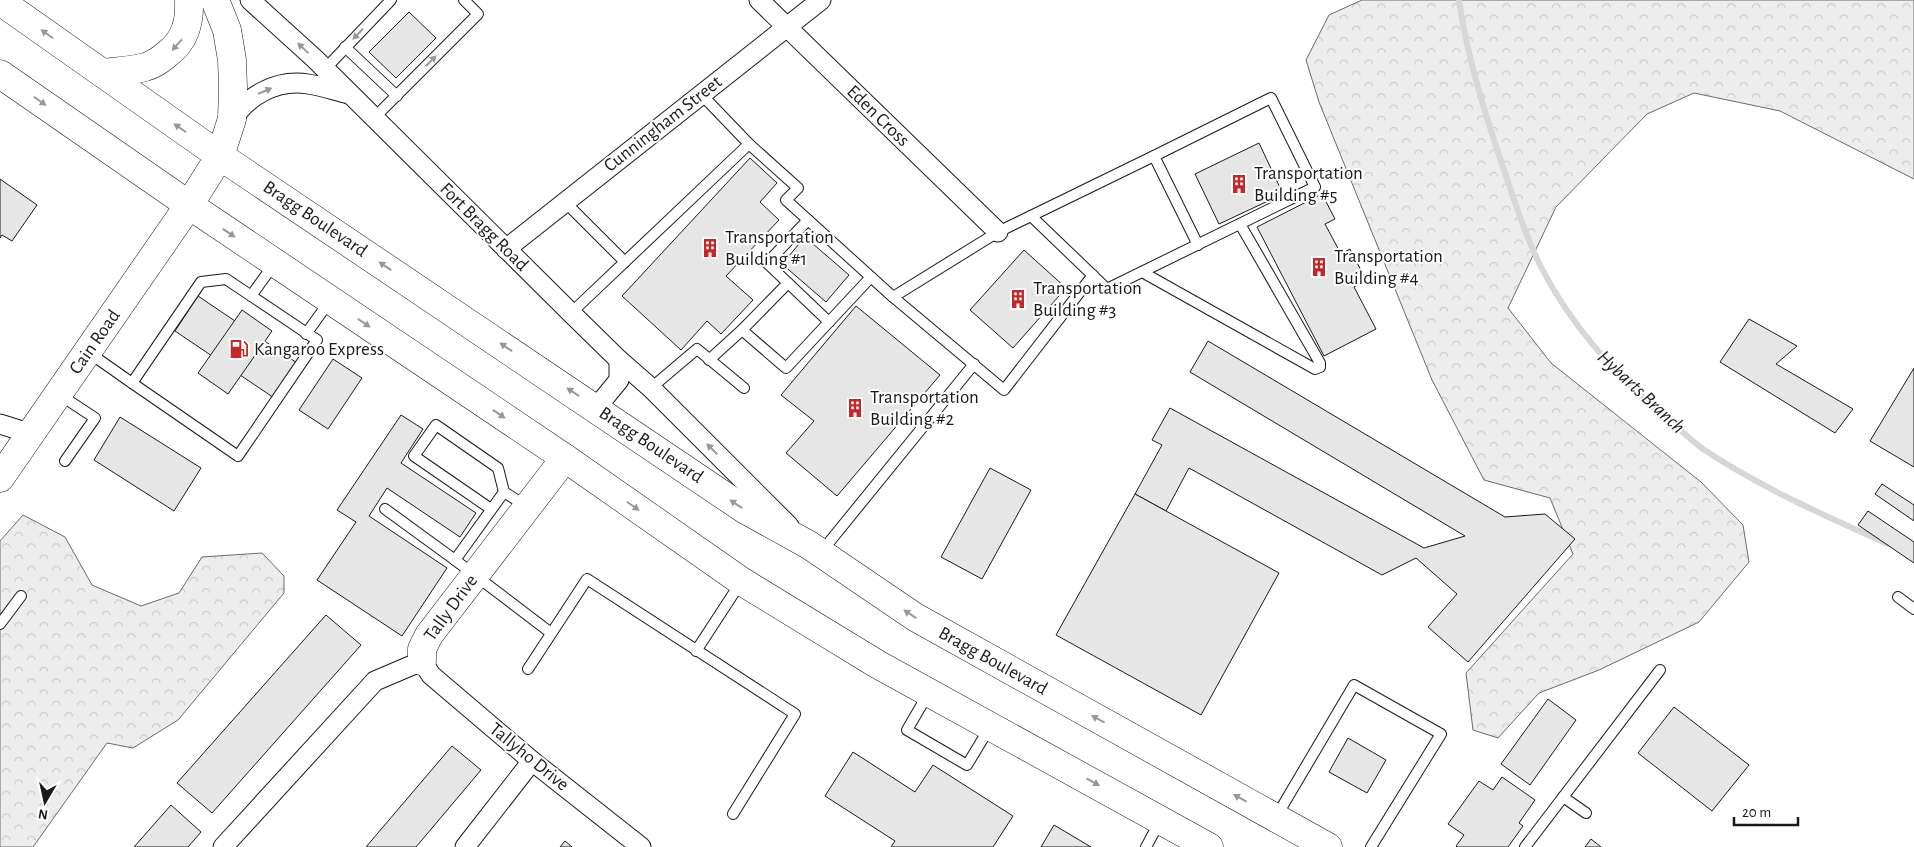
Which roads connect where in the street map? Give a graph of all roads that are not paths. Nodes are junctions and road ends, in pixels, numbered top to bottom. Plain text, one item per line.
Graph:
1 (189, 0) edge
2 (215, 0) edge
3 (250, 0) edge
4 (391, 0) edge
5 (464, 0) edge
6 (759, 0) edge
7 (821, 0) edge
8 (0, 1) edge
9 (787, 26) junction
10 (345, 47) junction
11 (324, 69) junction
12 (102, 73) junction
13 (0, 74) edge
14 (701, 94) junction
15 (350, 95) junction
16 (397, 96) junction
17 (374, 118) junction
18 (231, 124) junction
19 (749, 144) junction
20 (220, 156) junction
21 (1154, 156) junction
22 (566, 202) junction
23 (189, 205) junction
24 (1031, 216) junction
25 (808, 220) junction
26 (1240, 224) junction
27 (998, 232) junction
28 (1198, 245) junction
29 (506, 249) junction
30 (625, 262) junction
31 (274, 263) junction
32 (1142, 272) junction
33 (1093, 276) junction
34 (871, 277) junction
35 (788, 283) junction
36 (252, 296) junction
37 (893, 297) junction
38 (331, 301) junction
39 (571, 313) junction
40 (829, 322) junction
41 (742, 330) junction
42 (306, 334) junction
43 (88, 352) junction
44 (619, 360) junction
45 (709, 360) junction
46 (974, 364) junction
47 (132, 383) junction
48 (652, 388) junction
49 (744, 388) dead end
50 (58, 395) junction
51 (596, 408) junction
52 (0, 424) edge
53 (32, 434) junction
54 (565, 458) junction
55 (65, 461) dead end
56 (0, 478) edge
57 (504, 492) junction
58 (528, 507) junction
59 (385, 509) dead end
60 (491, 509) junction
61 (814, 549) junction
62 (466, 567) junction
63 (741, 581) junction
64 (21, 596) dead end
65 (1898, 597) dead end
66 (1914, 609) edge
67 (0, 624) edge
68 (552, 634) junction
69 (696, 651) junction
70 (422, 661) junction
71 (528, 669) dead end
72 (1660, 670) dead end
73 (929, 692) junction
74 (991, 726) junction
75 (532, 761) junction
76 (1563, 796) junction
77 (1586, 813) dead end
78 (733, 814) dead end
79 (1276, 818) junction
80 (1161, 820) junction
81 (223, 847) edge
82 (464, 847) edge
83 (642, 847) edge
84 (1146, 847) edge
85 (1209, 847) edge
86 (1328, 847) edge
87 (1371, 847) edge
88 (1525, 847) edge

1 -> 12 main road
2 - 18 main road, Fort Bragg Road
11 -> 3 street, Fort Bragg Road
4 -> 10 lane
16 -> 5 lane
6 - 9 street, Eden Cross
7 - 9 street, Cunningham Street
12 -> 8 main road, Bragg Boulevard
9 - 14 street, Cunningham Street
9 - 27 street, Eden Cross
10 - 11 lane
10 - 16 lane
11 - 15 street, Fort Bragg Road
20 -> 12 main road, Bragg Boulevard
13 -> 23 main road
14 - 19 lane
14 - 22 street, Cunningham Street
15 - 17 street, Fort Bragg Road
18 -> 15 street, Fort Bragg Road
16 - 17 lane
17 - 29 street, Fort Bragg Road
18 - 20 main road, Fort Bragg Road
19 - 25 lane
19 - 30 lane
20 - 23 main road, Fort Bragg Road
51 -> 20 main road, Bragg Boulevard
21 - 24 lane
21 - 26 lane
21 - 28 lane
22 - 29 street, Cunningham Street
22 - 30 lane
23 -> 31 main road
23 - 43 main road, Cain Road
24 - 27 lane
24 - 33 lane
25 - 34 lane
25 - 35 lane
26 - 28 lane
26 - 32 lane
27 - 37 lane
28 - 32 lane
29 - 39 street, Fort Bragg Road
30 - 39 lane
31 - 36 lane
31 - 38 main road
32 - 33 lane
33 - 46 lane
34 - 37 lane
34 - 40 lane
35 - 40 lane
35 - 41 lane
36 - 42 lane
36 - 47 lane
37 - 46 lane
38 - 42 lane
38 -> 54 main road
39 - 44 street, Fort Bragg Road
40 - 41 lane
41 - 45 lane
42 - 47 lane
43 - 47 lane
43 - 50 main road, Cain Road
44 - 48 street, Fort Bragg Road
44 - 51 street
45 - 48 lane
45 - 49 lane
46 - 61 lane
61 -> 48 street, Fort Bragg Road
50 - 53 main road, Cain Road
50 - 55 lane
61 -> 51 main road, Bragg Boulevard
52 - 53 street
53 - 56 main road, Cain Road
54 - 58 main road, Tally Drive
54 -> 63 main road
57 - 58 lane
57 - 60 lane
57 - 60 lane
58 - 62 main road, Tally Drive
59 - 62 lane
60 - 62 lane
79 -> 61 main road, Bragg Boulevard
62 - 68 lane
62 - 70 main road, Tally Drive
63 - 69 lane
63 - 73 main road
64 - 67 lane
65 - 66 lane
68 - 69 lane
68 - 71 lane
69 - 78 lane
70 - 75 street, Tallyho Drive
70 - 81 street, Tally Drive
72 - 76 lane
73 - 74 main road
73 - 74 lane
74 -> 80 main road
75 - 82 street
75 - 83 street, Tallyho Drive
76 - 77 lane
76 - 88 lane
79 - 86 main road, Bragg Boulevard
79 - 87 lane
80 - 84 lane
80 - 85 main road

